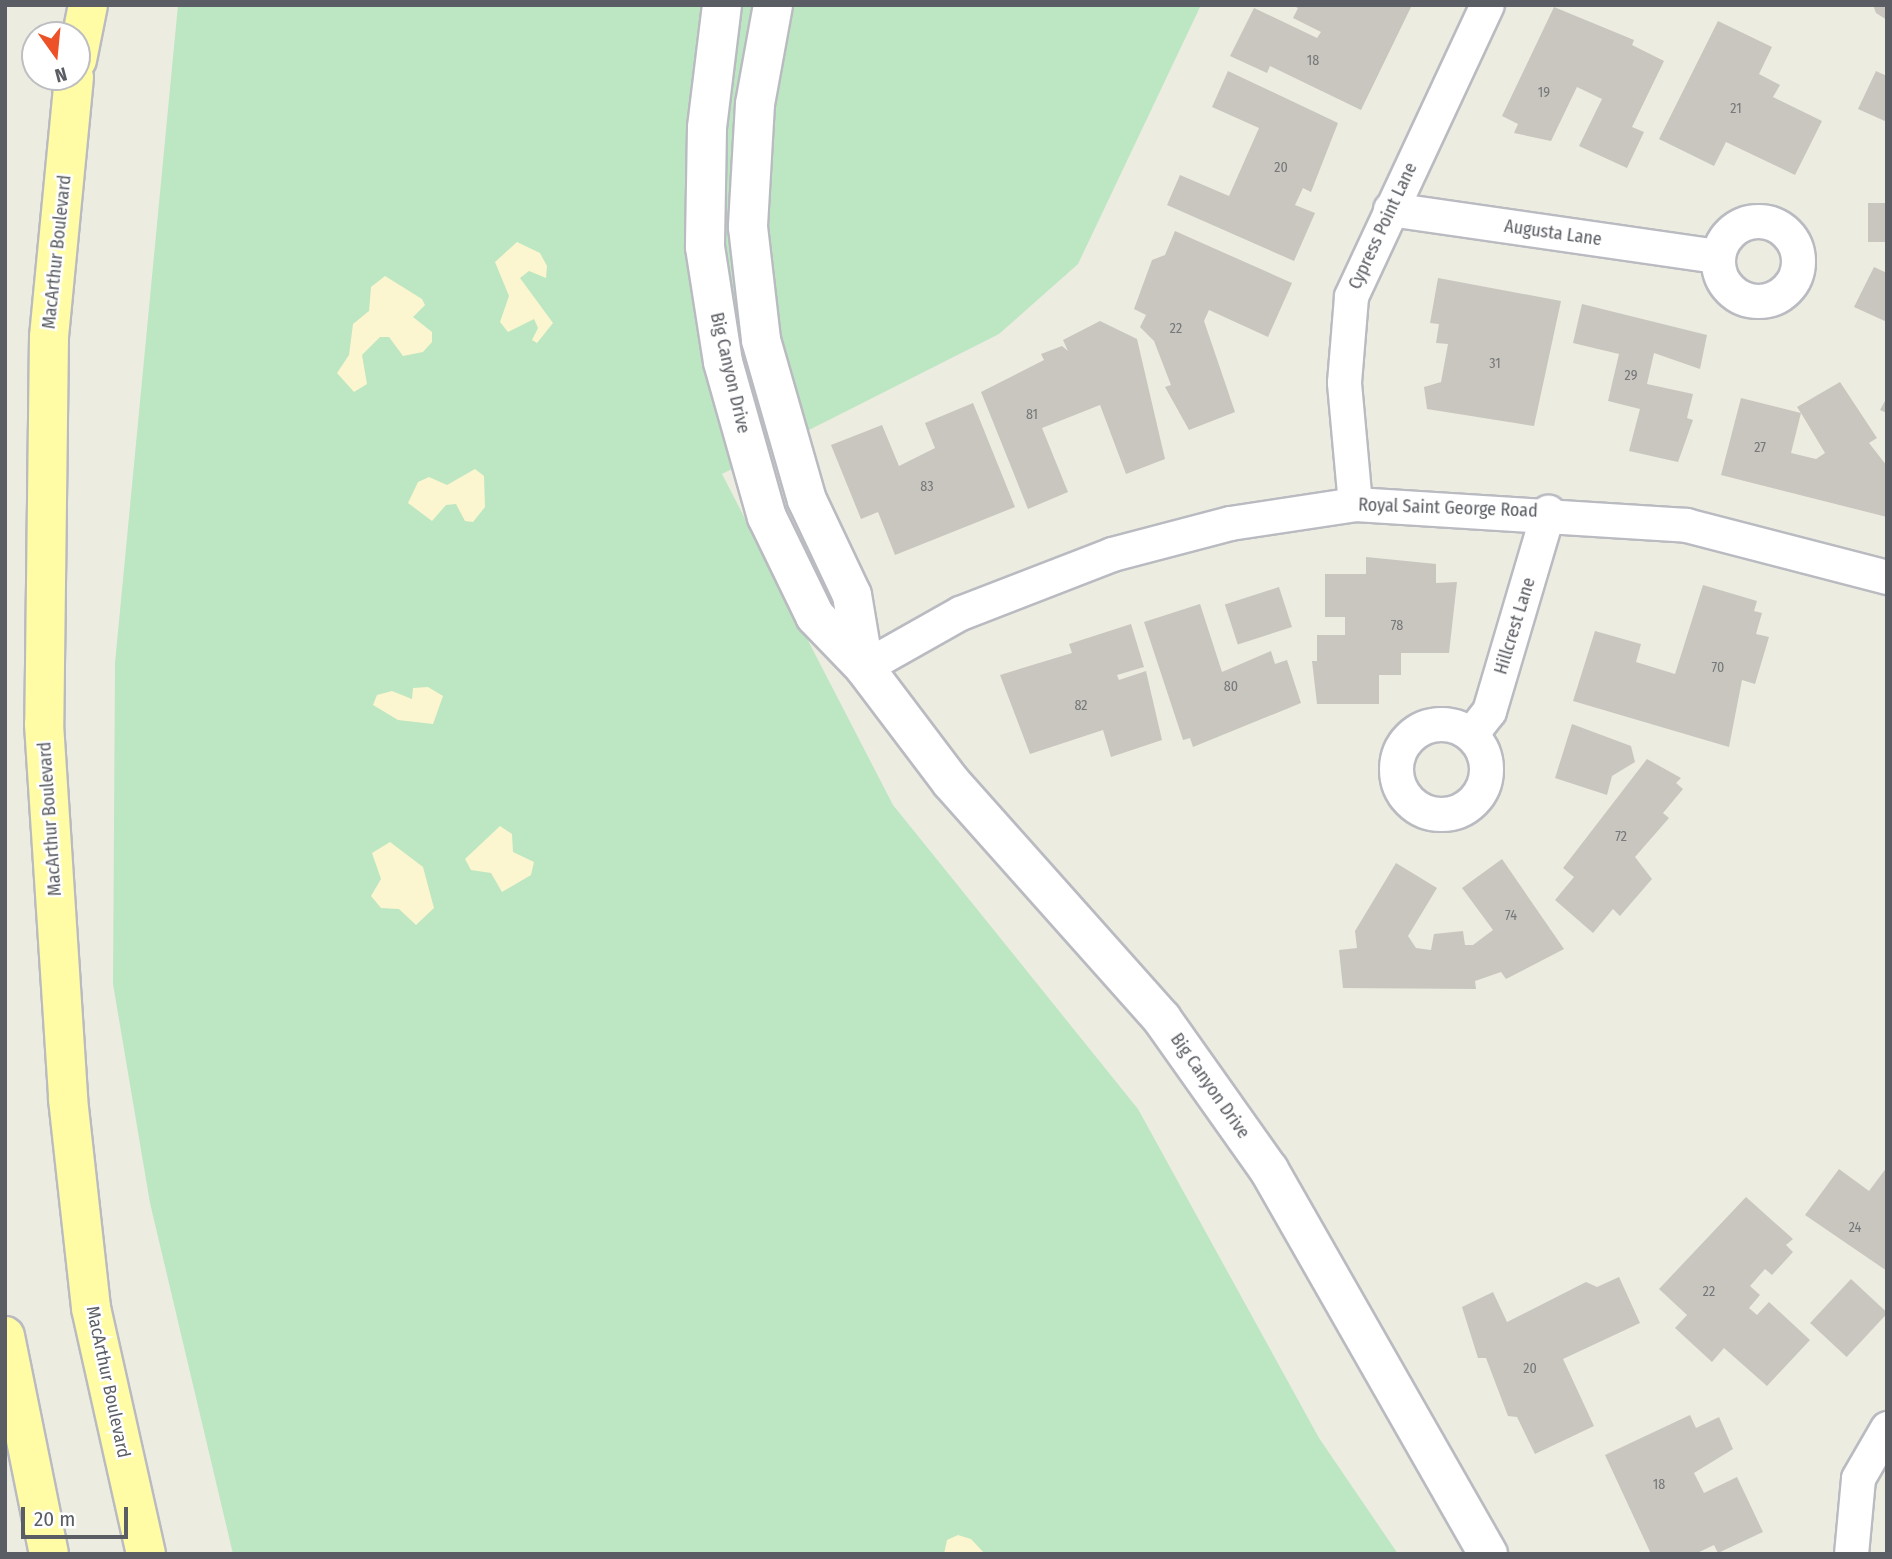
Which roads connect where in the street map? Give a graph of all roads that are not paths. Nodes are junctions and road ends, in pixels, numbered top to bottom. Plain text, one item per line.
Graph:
1 (722, 5) edge
2 (774, 5) edge
3 (1487, 5) edge
4 (73, 91) edge
5 (1390, 209) junction
6 (1717, 256) dead end
7 (1355, 504) junction
8 (1549, 512) junction
9 (1887, 577) edge
10 (864, 667) junction
11 (1471, 734) dead end
12 (5, 1336) edge
13 (1887, 1428) edge
14 (49, 1554) edge
15 (146, 1554) edge
16 (1488, 1554) edge
17 (1851, 1554) edge

1 - 10 street, Big Canyon Drive
2 - 10 street, Big Canyon Drive
3 - 5 street, Cypress Point Lane
4 - 15 main road, MacArthur Boulevard
5 - 6 street, Augusta Lane
5 - 7 street, Cypress Point Lane
7 - 8 street, Royal Saint George Road
7 - 10 street, Royal Saint George Road
8 - 9 street, Royal Saint George Road
8 - 11 street, Hillcrest Lane
10 - 16 street, Big Canyon Drive
12 - 14 main road
13 - 17 street

